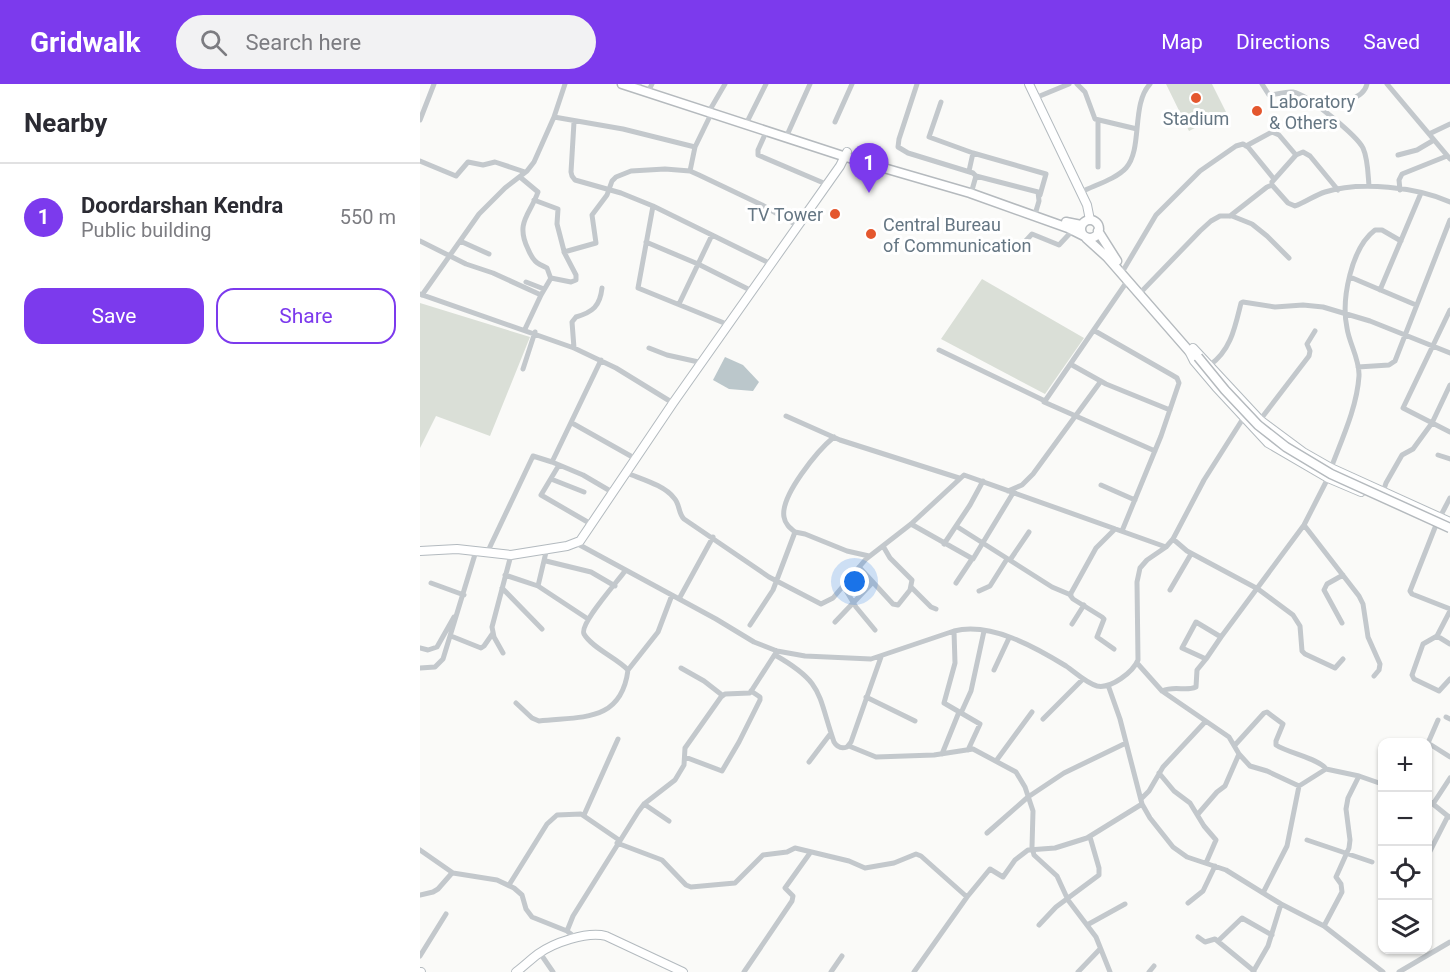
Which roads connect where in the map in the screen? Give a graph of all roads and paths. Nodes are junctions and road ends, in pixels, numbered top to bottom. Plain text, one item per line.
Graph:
1 (434, 84) edge
2 (565, 84) edge
3 (622, 84) edge
4 (638, 84) edge
5 (725, 84) edge
6 (766, 84) edge
7 (810, 84) edge
8 (852, 84) edge
9 (917, 84) edge
10 (1029, 84) edge
11 (1069, 84) edge
12 (1077, 84) edge
13 (1150, 84) edge
14 (1263, 84) edge
15 (1367, 84) edge
16 (1387, 84) edge
17 (651, 86) edge
18 (1035, 98) junction
19 (941, 102) dead end
20 (1311, 102) junction
21 (711, 110) junction
22 (554, 117) junction
23 (420, 120) edge
24 (748, 120) junction
25 (1098, 121) junction
26 (574, 122) junction
27 (835, 122) dead end
28 (1450, 124) edge
29 (1137, 129) junction
30 (767, 130) junction
31 (788, 133) junction
32 (1429, 134) junction
33 (1434, 140) junction
34 (1246, 146) junction
35 (695, 147) junction
36 (973, 153) junction
37 (846, 155) junction
38 (1296, 155) junction
39 (1398, 155) dead end
40 (1449, 157) edge
41 (420, 160) edge
42 (1098, 167) dead end
43 (690, 171) junction
44 (969, 171) junction
45 (525, 172) junction
46 (976, 176) junction
47 (519, 177) junction
48 (1274, 179) junction
49 (826, 184) junction
50 (1270, 185) junction
51 (1369, 186) junction
52 (610, 190) junction
53 (972, 190) junction
54 (1338, 190) junction
55 (1400, 190) junction
56 (1081, 192) junction
57 (1421, 193) junction
58 (1040, 195) junction
59 (534, 200) junction
60 (1450, 202) edge
61 (653, 206) junction
62 (1036, 211) junction
63 (1230, 216) junction
64 (1450, 220) edge
65 (1086, 223) junction
66 (797, 225) junction
67 (1073, 230) junction
68 (1098, 231) junction
69 (712, 235) junction
70 (1085, 237) junction
71 (460, 241) junction
72 (1401, 241) junction
73 (1442, 241) junction
74 (420, 242) edge
75 (646, 242) junction
76 (1450, 244) edge
77 (1011, 245) dead end
78 (564, 251) junction
79 (489, 254) dead end
80 (449, 256) junction
81 (1289, 258) dead end
82 (698, 264) junction
83 (771, 264) junction
84 (1124, 269) junction
85 (1350, 277) junction
86 (551, 279) junction
87 (1128, 280) junction
88 (526, 282) dead end
89 (602, 288) dead end
90 (1143, 290) junction
91 (1380, 290) junction
92 (752, 291) junction
93 (543, 292) junction
94 (421, 295) edge
95 (679, 304) junction
96 (1416, 305) junction
97 (1450, 310) edge
98 (1344, 312) junction
99 (729, 325) junction
100 (525, 329) junction
101 (1095, 331) junction
102 (1315, 331) dead end
103 (535, 332) junction
104 (1406, 334) junction
105 (1433, 346) junction
106 (574, 348) junction
107 (649, 348) dead end
108 (1191, 349) junction
109 (939, 350) dead end
110 (1449, 351) edge
111 (601, 360) junction
112 (703, 363) junction
113 (1072, 365) junction
114 (1210, 365) junction
115 (1358, 367) junction
116 (524, 369) dead end
117 (1101, 381) junction
118 (1450, 385) edge
119 (1044, 402) junction
120 (673, 403) junction
121 (1170, 410) junction
122 (786, 416) dead end
123 (1076, 416) junction
124 (1244, 417) junction
125 (1260, 420) junction
126 (572, 423) junction
127 (1432, 423) junction
128 (1450, 432) edge
129 (1282, 437) junction
130 (834, 438) junction
131 (1275, 447) junction
132 (1155, 451) junction
133 (1438, 455) dead end
134 (636, 459) junction
135 (1450, 459) edge
136 (552, 462) junction
137 (559, 465) junction
138 (1331, 468) junction
139 (627, 473) junction
140 (959, 478) junction
141 (1328, 478) junction
142 (551, 479) junction
143 (983, 481) junction
144 (1101, 485) dead end
145 (584, 492) dead end
146 (612, 492) junction
147 (1011, 492) junction
148 (1383, 492) junction
149 (1450, 498) edge
150 (1135, 500) junction
151 (1440, 517) junction
152 (1450, 522) edge
153 (591, 524) junction
154 (911, 524) junction
155 (1304, 525) junction
156 (1436, 525) junction
157 (956, 526) junction
158 (1450, 528) edge
159 (1119, 530) junction
160 (795, 532) junction
161 (1029, 532) dead end
162 (1450, 533) edge
163 (713, 537) junction
164 (1173, 538) junction
165 (576, 543) junction
166 (944, 544) junction
167 (984, 544) junction
168 (883, 546) junction
169 (1166, 547) junction
170 (548, 548) junction
171 (420, 550) edge
172 (476, 551) junction
173 (487, 553) junction
174 (1191, 554) junction
175 (511, 555) junction
176 (869, 556) junction
177 (972, 559) junction
178 (1009, 559) junction
179 (546, 561) junction
180 (859, 567) junction
181 (625, 572) junction
182 (505, 575) junction
183 (1343, 575) junction
184 (776, 581) junction
185 (873, 582) junction
186 (431, 583) dead end
187 (956, 584) dead end
188 (538, 586) junction
189 (615, 586) junction
190 (844, 587) junction
191 (911, 587) junction
192 (501, 588) junction
193 (1258, 589) junction
194 (1170, 590) dead end
195 (979, 591) dead end
196 (464, 594) junction
197 (672, 595) junction
198 (1071, 595) junction
199 (679, 599) junction
200 (854, 603) junction
201 (1084, 605) junction
202 (936, 609) dead end
203 (1450, 610) edge
204 (458, 614) junction
205 (588, 619) junction
206 (835, 622) dead end
207 (1342, 622) dead end
208 (1072, 624) dead end
209 (750, 625) dead end
210 (542, 629) dead end
211 (875, 630) dead end
212 (954, 631) junction
213 (984, 631) junction
214 (493, 633) junction
215 (451, 636) junction
216 (1437, 636) junction
217 (1221, 637) junction
218 (1009, 638) junction
219 (1450, 644) edge
220 (420, 648) edge
221 (1114, 649) dead end
222 (503, 653) dead end
223 (776, 653) junction
224 (881, 657) junction
225 (1206, 659) junction
226 (1344, 659) dead end
227 (1137, 663) junction
228 (420, 668) edge
229 (681, 668) dead end
230 (628, 670) junction
231 (994, 670) dead end
232 (1374, 676) dead end
233 (1083, 679) junction
234 (1450, 679) edge
235 (1108, 685) junction
236 (751, 691) junction
237 (1162, 691) junction
238 (722, 695) junction
239 (866, 697) junction
240 (516, 703) dead end
241 (959, 712) junction
242 (1032, 712) dead end
243 (1043, 719) dead end
244 (1438, 720) dead end
245 (915, 721) dead end
246 (1206, 722) junction
247 (831, 733) junction
248 (618, 739) dead end
249 (1126, 743) junction
250 (1235, 745) junction
251 (849, 746) junction
252 (968, 750) junction
253 (942, 754) junction
254 (1239, 754) junction
255 (685, 757) junction
256 (1450, 757) edge
257 (996, 760) junction
258 (809, 762) dead end
259 (1326, 769) junction
260 (1159, 773) junction
261 (1359, 776) junction
262 (1450, 778) edge
263 (1378, 782) edge
264 (1299, 786) junction
265 (1028, 797) junction
266 (1432, 800) edge
267 (1142, 802) junction
268 (644, 804) junction
269 (1432, 804) edge
270 (1198, 814) junction
271 (584, 815) junction
272 (1449, 817) edge
273 (669, 821) dead end
274 (987, 833) dead end
275 (1090, 837) junction
276 (1307, 840) dead end
277 (618, 841) junction
278 (1432, 848) edge
279 (1032, 849) junction
280 (420, 850) edge
281 (810, 853) junction
282 (1347, 853) junction
283 (1372, 862) dead end
284 (1206, 863) junction
285 (1215, 866) junction
286 (452, 873) junction
287 (509, 885) junction
288 (1263, 893) junction
289 (420, 895) edge
290 (967, 897) junction
291 (1068, 900) junction
292 (1188, 903) dead end
293 (1125, 904) dead end
294 (1281, 904) junction
295 (446, 914) dead end
296 (1039, 925) dead end
297 (1087, 925) junction
298 (1324, 926) junction
299 (567, 931) junction
300 (1272, 935) junction
301 (1198, 937) dead end
302 (576, 938) junction
303 (1218, 941) junction
304 (1450, 942) edge
305 (1100, 949) junction
306 (540, 952) junction
307 (420, 956) edge
308 (842, 956) dead end
309 (1154, 966) dead end
310 (1254, 971) edge
311 (516, 972) edge
312 (554, 972) edge
313 (682, 972) edge
314 (744, 972) edge
315 (831, 972) edge
316 (914, 972) edge
317 (1078, 972) edge
318 (1110, 972) edge
319 (1149, 972) edge
320 (1383, 972) edge
321 (1399, 972) edge

1 - 23 street
2 - 22 street
3 - 21 main road
4 - 17 main road
5 - 21 street
6 - 24 street
7 - 31 street
8 - 27 street
9 - 44 street
10 - 18 street
11 - 18 street
12 - 25 street
13 - 29 street
14 - 20 street
15 - 20 street
16 - 32 street
17 - 21 main road
18 - 56 street
19 - 36 street
20 - 51 street
21 - 24 main road
21 - 30 main road
21 - 35 street
22 - 26 street
22 - 45 street
24 - 31 main road
25 - 29 street
25 - 42 street
26 - 35 street
26 - 52 street
28 - 32 street
29 - 56 street
30 - 37 main road
30 - 49 street
31 - 37 main road
32 - 33 street
33 - 39 street
33 - 40 street
34 - 38 street
34 - 48 street
34 - 84 street
35 - 43 street
36 - 44 street
36 - 58 street
37 - 49 street
37 - 53 main road
37 - 67 main road
38 - 48 street
38 - 54 street
40 - 55 street
41 - 45 street
43 - 52 street
43 - 66 street
44 - 46 street
45 - 47 street
46 - 53 street
46 - 58 street
47 - 59 street
47 - 71 street
48 - 50 street
49 - 66 street
50 - 54 street
50 - 63 street
51 - 54 street
51 - 55 street
52 - 61 street
52 - 78 street
53 - 62 main road
55 - 57 street
56 - 65 street
57 - 60 street
57 - 72 street
58 - 62 street
59 - 78 street
59 - 86 street
61 - 69 street
61 - 75 street
62 - 65 main road
63 - 81 street
63 - 90 street
64 - 73 street
65 - 68 main road
65 - 70 main road
66 - 83 street
67 - 70 main road
67 - 77 street
68 - 70 main road
68 - 84 main road
69 - 82 street
69 - 83 street
70 - 87 main road
71 - 79 street
71 - 80 street
72 - 85 street
72 - 91 street
73 - 76 street
73 - 96 street
74 - 80 street
75 - 82 street
75 - 95 street
78 - 86 street
80 - 93 street
80 - 94 street
82 - 92 street
82 - 95 street
83 - 92 street
84 - 90 main road
85 - 91 street
85 - 98 street
86 - 93 street
87 - 101 street
87 - 108 main road
88 - 93 street
89 - 106 street
90 - 108 main road
91 - 96 street
92 - 99 street
93 - 100 street
94 - 100 street
95 - 99 street
96 - 104 street
97 - 105 street
98 - 104 street
98 - 114 street
98 - 115 street
99 - 112 street
100 - 103 street
101 - 113 street
101 - 121 street
102 - 125 street
103 - 106 street
103 - 116 street
104 - 105 street
104 - 115 street
105 - 110 street
105 - 127 street
106 - 111 street
107 - 112 street
108 - 114 street
108 - 124 street
108 - 158 main road, bridge
109 - 119 street
111 - 120 street
111 - 126 street
112 - 120 street
113 - 117 street
113 - 119 street
114 - 125 street
115 - 138 street
117 - 121 street
117 - 123 street
118 - 127 street
119 - 123 street
120 - 134 street
121 - 132 street
122 - 130 street
123 - 132 street
123 - 147 street
124 - 131 street
124 - 164 street
125 - 129 street
126 - 134 street
126 - 136 street
127 - 128 street
127 - 148 street
129 - 131 street
129 - 138 street
130 - 140 street
130 - 160 street
131 - 141 street
132 - 150 street
133 - 135 street
134 - 139 street
136 - 137 street
136 - 173 street
137 - 142 street
137 - 146 street
138 - 148 street
139 - 146 street
139 - 163 street
140 - 143 street
140 - 154 street
141 - 155 street
141 - 156 street
142 - 145 street
142 - 153 street
143 - 147 street
143 - 157 street
144 - 150 street
146 - 153 street
147 - 159 street
147 - 167 street
148 - 151 street
149 - 151 street
150 - 159 street
151 - 152 street
153 - 165 street
154 - 166 street
154 - 168 street
155 - 183 street
155 - 193 street
156 - 162 street
156 - 203 street
157 - 166 street
157 - 167 street
159 - 169 street
159 - 198 street
160 - 176 street
160 - 184 street
161 - 178 street
163 - 184 street
163 - 199 street
164 - 169 street
164 - 174 street
165 - 170 street
165 - 181 street
166 - 177 street
167 - 177 street
167 - 178 street
168 - 176 street
168 - 191 street
169 - 227 street
170 - 175 street
170 - 179 street
171 - 172 street
172 - 173 street
172 - 196 street
173 - 175 street
174 - 193 street
174 - 194 street
175 - 182 street
176 - 180 street
177 - 187 street
178 - 195 street
178 - 198 street
179 - 188 street
179 - 189 street
180 - 185 street
180 - 190 street
181 - 189 street
181 - 197 street
182 - 188 street
182 - 192 street
183 - 207 street
183 - 232 street
184 - 190 street
184 - 209 street
185 - 191 street
185 - 200 street
186 - 196 street
188 - 205 street
189 - 205 street
190 - 200 street
191 - 202 street
192 - 210 street
192 - 214 street
193 - 217 street
193 - 226 street
196 - 204 street
197 - 199 street
197 - 230 street
198 - 201 street
199 - 223 street
200 - 206 street
200 - 211 street
201 - 208 street
201 - 221 street
203 - 216 street
204 - 215 street
204 - 220 street
205 - 230 street
212 - 213 street
212 - 224 street
212 - 241 street
213 - 218 street
213 - 241 street
214 - 215 street
214 - 222 street
215 - 228 street
216 - 219 street
216 - 234 street
217 - 225 street
217 - 225 street
218 - 231 street
218 - 233 street
223 - 224 street
223 - 236 street
223 - 247 street
224 - 239 street
225 - 237 street
227 - 235 street
227 - 237 street
229 - 238 street
230 - 240 street
233 - 235 street
233 - 243 street
235 - 249 street
236 - 238 street
236 - 255 street
237 - 246 street
238 - 255 street
239 - 245 street
239 - 251 street
241 - 252 street
241 - 253 street
242 - 257 street
244 - 256 street
246 - 250 street
246 - 260 street
247 - 251 street
247 - 258 street
248 - 271 street
249 - 265 street
249 - 267 street
250 - 254 street
250 - 259 street
251 - 253 street
252 - 253 street
252 - 257 street
254 - 264 street
254 - 270 street
255 - 268 street
257 - 265 street
259 - 261 street
259 - 264 street
260 - 267 street
260 - 270 street
261 - 263 street
261 - 282 street
262 - 266 street
264 - 288 street
265 - 274 street
265 - 279 street
267 - 275 street
267 - 284 street
268 - 273 street
268 - 277 street
269 - 272 street
270 - 284 street
271 - 277 street
271 - 287 street
272 - 278 street
275 - 279 street
275 - 291 street
276 - 282 street
277 - 281 street
277 - 299 street
279 - 290 street
279 - 291 street
280 - 286 street
281 - 290 street
281 - 314 street
282 - 283 street
282 - 298 street
284 - 285 street
285 - 288 street
285 - 292 street
286 - 287 street
286 - 289 street
287 - 299 street
288 - 294 street
290 - 316 street
291 - 296 street
291 - 297 street
293 - 297 street
294 - 298 street
294 - 300 street
295 - 307 street
297 - 305 street
298 - 320 street
299 - 302 street
300 - 303 street
300 - 310 street
301 - 303 street
302 - 306 street
302 - 313 street
303 - 310 street
304 - 321 street
305 - 317 street
305 - 318 street
306 - 311 street
306 - 312 street
308 - 315 street
309 - 319 street

